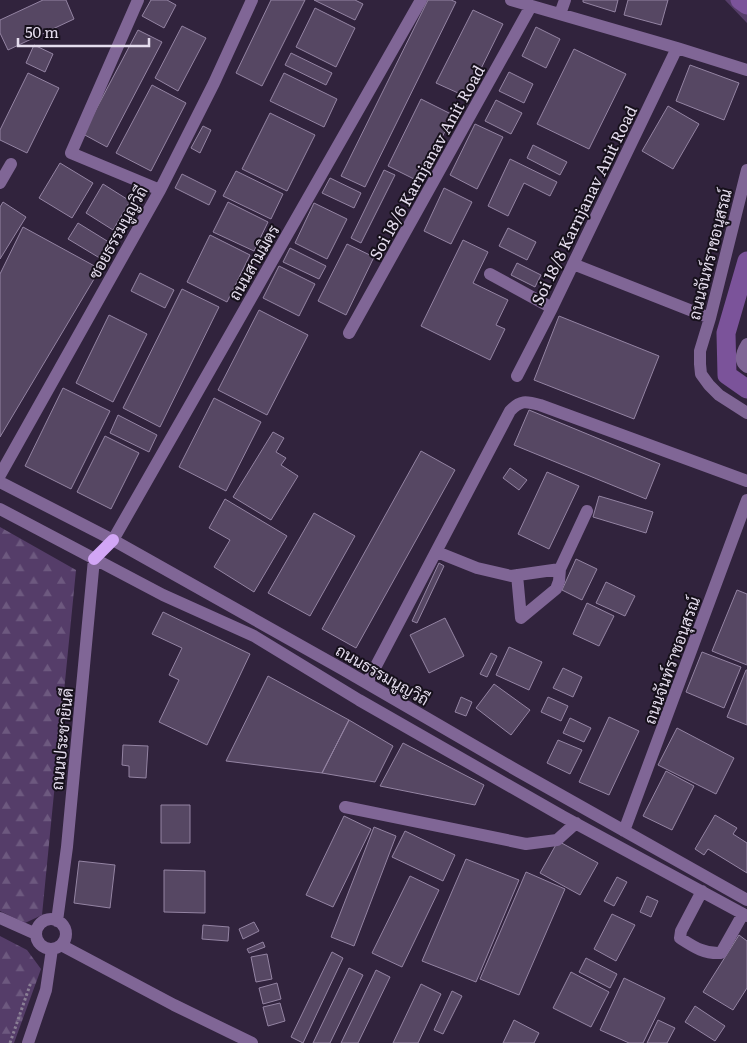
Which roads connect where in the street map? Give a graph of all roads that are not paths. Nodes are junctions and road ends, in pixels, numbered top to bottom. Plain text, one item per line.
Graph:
1 (138, 0) edge
2 (252, 0) edge
3 (421, 0) edge
4 (511, 0) edge
5 (565, 0) edge
6 (531, 6) junction
7 (560, 14) junction
8 (677, 48) junction
9 (747, 70) edge
10 (11, 164) dead end
11 (747, 170) edge
12 (0, 183) edge
13 (160, 190) junction
14 (573, 264) junction
15 (490, 274) dead end
16 (552, 308) junction
17 (710, 318) junction
18 (349, 333) dead end
19 (747, 344) edge
20 (747, 367) edge
21 (517, 376) dead end
22 (747, 413) edge
23 (0, 474) edge
24 (747, 481) edge
25 (0, 482) edge
26 (747, 500) edge
27 (0, 509) edge
28 (587, 511) dead end
29 (113, 540) junction
30 (437, 552) junction
31 (94, 559) junction
32 (560, 569) junction
33 (517, 575) junction
34 (367, 683) junction
35 (345, 806) dead end
36 (576, 823) junction
37 (624, 831) junction
38 (702, 892) junction
39 (747, 900) edge
40 (745, 915) edge
41 (0, 918) edge
42 (57, 921) junction
43 (36, 934) junction
44 (57, 947) junction
45 (28, 1043) edge
46 (252, 1043) edge

1 - 13 street
2 - 13 street, ซอยธรรมนูญวิถี
3 - 29 street, ถนนสามมิตร
4 - 6 street
5 - 7 street
6 - 7 street
6 - 18 street, Soi 18/6 Karnjanav Anit Road
7 - 8 street
8 - 9 street
8 - 14 street, Soi 18/8 Karnjanav Anit Road
10 - 12 street
11 - 17 street, ถนนจันท์ราชอนุสรณ์
13 - 23 street, ซอยธรรมนูญวิถี
14 - 16 street, Soi 18/8 Karnjanav Anit Road
14 - 17 street
15 - 16 street
16 - 21 street, Soi 18/8 Karnjanav Anit Road
17 - 22 street, ถนนจันท์ราชอนุสรณ์
19 - 20 street
24 - 30 street
25 - 29 street, ถนนธรรมนูญวิถี
26 - 37 street, ถนนจันท์ราชอนุสรณ์
27 - 31 street, ถนนธรรมนูญวิถี
28 - 32 street
29 - 31 main road
29 - 34 street, ถนนธรรมนูญวิถี
30 - 33 street
30 - 34 street
31 - 36 street, ถนนธรรมนูญวิถี
31 - 42 street, ถนนประชายินดี
32 - 33 street
32 - 33 street
34 - 37 street, ถนนธรรมนูญวิถี
35 - 36 street
36 - 38 street, ถนนธรรมนูญวิถี
37 - 39 street, ถนนธรรมนูญวิถี
38 - 40 street, ถนนธรรมนูญวิถี
38 - 40 street
41 - 43 street
42 - 43 street
42 - 44 street
43 - 44 street
44 - 45 street
44 - 46 street

